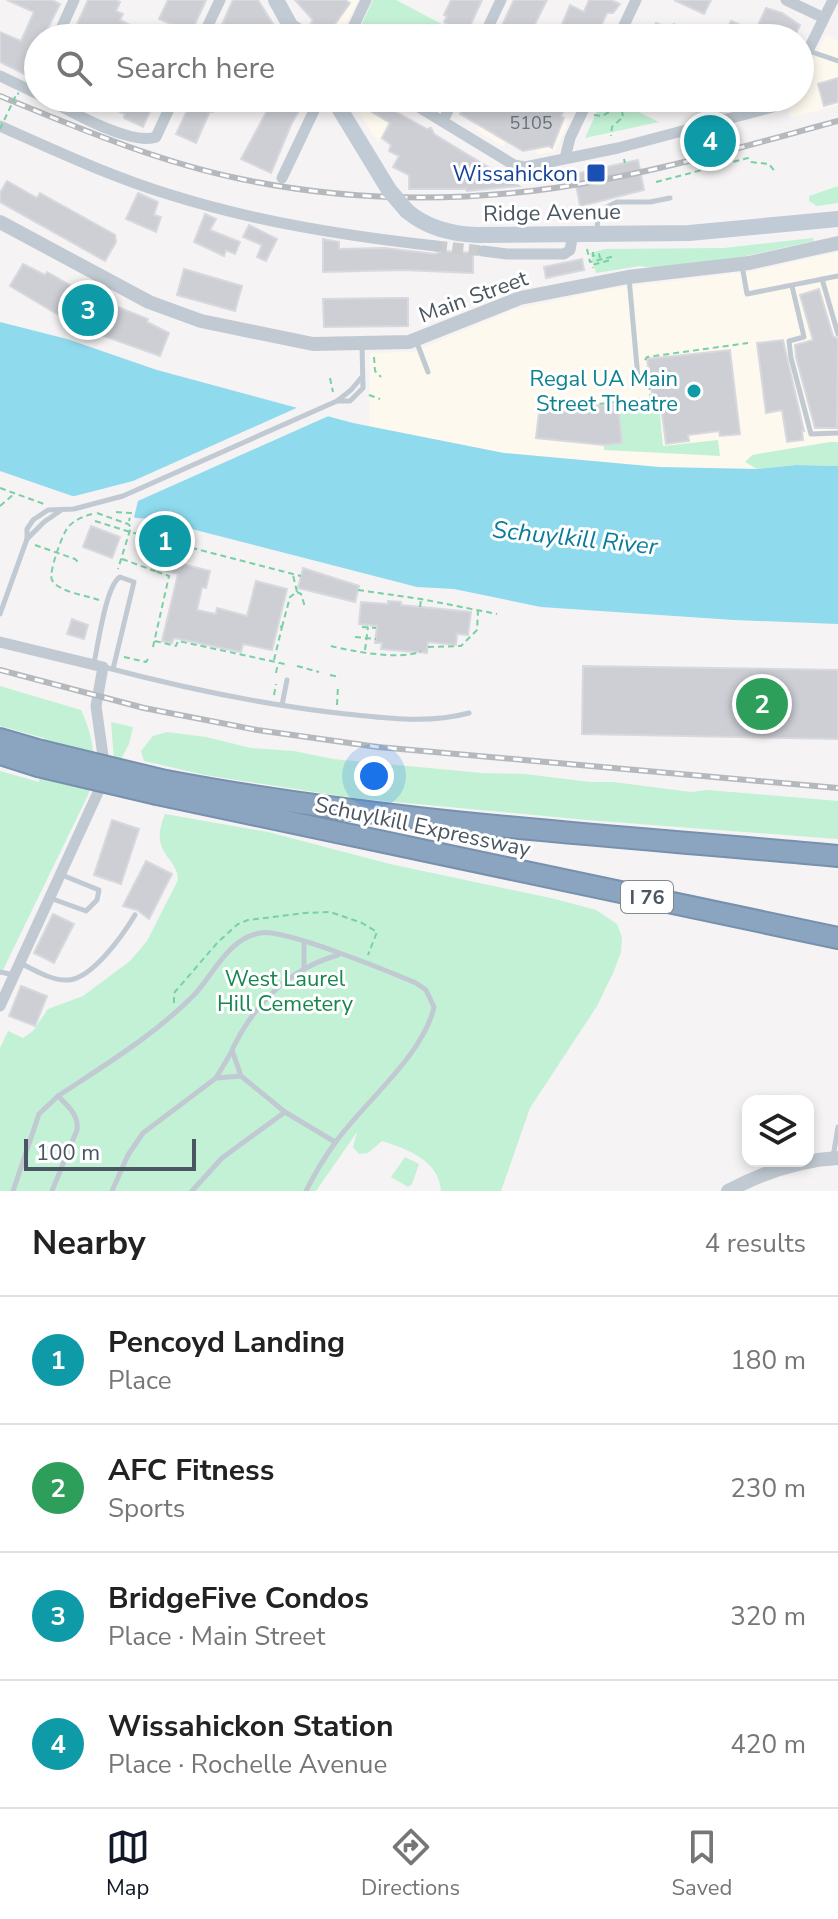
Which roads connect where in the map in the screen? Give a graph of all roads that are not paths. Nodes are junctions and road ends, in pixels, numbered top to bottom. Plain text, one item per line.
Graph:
1 (74, 0) edge
2 (220, 0) edge
3 (276, 0) edge
4 (366, 0) edge
5 (501, 0) edge
6 (636, 0) edge
7 (786, 0) edge
8 (833, 0) edge
9 (824, 18) junction
10 (287, 21) junction
11 (63, 24) edge
12 (209, 24) edge
13 (289, 24) edge
14 (292, 24) edge
15 (355, 24) edge
16 (490, 24) edge
17 (625, 24) edge
18 (814, 39) edge
19 (814, 53) edge
20 (838, 61) edge
21 (0, 76) edge
22 (24, 87) edge
23 (74, 112) edge
24 (168, 112) edge
25 (313, 112) edge
26 (342, 112) edge
27 (428, 112) edge
28 (447, 112) edge
29 (582, 112) edge
30 (754, 112) edge
31 (443, 121) junction
32 (0, 127) edge
33 (565, 158) junction
34 (282, 178) dead end
35 (670, 198) dead end
36 (838, 219) edge
37 (0, 222) edge
38 (598, 233) junction
39 (573, 234) junction
40 (838, 243) edge
41 (436, 246) tunnel mouth
42 (483, 251) tunnel mouth
43 (742, 264) junction
44 (838, 276) edge
45 (628, 277) junction
46 (822, 279) junction
47 (792, 286) junction
48 (838, 334) edge
49 (416, 340) junction
50 (362, 344) junction
51 (428, 372) dead end
52 (638, 378) dead end
53 (838, 433) edge
54 (0, 614) edge
55 (0, 642) edge
56 (103, 667) junction
57 (287, 680) dead end
58 (282, 705) junction
59 (469, 713) dead end
60 (0, 739) edge
61 (0, 754) edge
62 (40, 758) junction
63 (159, 787) junction
64 (750, 848) junction
65 (838, 856) edge
66 (838, 865) edge
67 (61, 875) junction
68 (50, 898) junction
69 (135, 915) dead end
70 (838, 938) edge
71 (304, 942) junction
72 (340, 955) junction
73 (19, 963) junction
74 (304, 968) junction
75 (0, 972) edge
76 (14, 975) junction
77 (0, 1006) edge
78 (232, 1050) junction
79 (241, 1076) junction
80 (216, 1078) junction
81 (58, 1096) junction
82 (285, 1112) junction
83 (838, 1127) edge
84 (335, 1142) junction
85 (835, 1158) edge
86 (13, 1191) edge
87 (52, 1191) edge
88 (112, 1191) edge
89 (192, 1191) edge
90 (306, 1191) edge
91 (728, 1191) edge

1 - 11 street
2 - 12 street
3 - 10 main road
4 - 15 street
5 - 16 street
6 - 17 street
7 - 9 street
8 - 9 street
9 - 18 street
10 - 13 main road
10 - 14 street
19 - 20 lane
21 - 22 street
23 - 24 street
25 - 34 street
26 - 39 main road, Ridge Avenue, bridge
27 - 31 street
28 - 31 street
29 - 33 street
30 - 33 street
31 - 33 street
32 - 41 street
35 - 38 lane
36 - 38 main road, Ridge Avenue
37 - 50 street, Main Street
38 - 39 main road, Ridge Avenue
39 - 42 street
40 - 43 street, Main Street
43 - 45 street, Main Street
43 - 47 lane
44 - 46 lane
45 - 49 street, Main Street
45 - 52 lane
46 - 47 lane
46 - 48 lane
47 - 53 lane
49 - 50 street, Main Street
49 - 51 lane
50 - 54 lane
55 - 56 street
56 - 56 lane
56 - 58 lane
56 - 67 street
57 - 58 lane
58 - 59 lane
60 - 62 highway, Schuylkill Expressway / I 76
61 - 62 highway, Schuylkill Expressway / I 76
62 - 63 highway, Schuylkill Expressway / I 76, bridge
63 - 64 highway, Schuylkill Expressway / I 76
63 - 70 highway, Schuylkill Expressway / I 76
64 - 65 highway, Schuylkill Expressway / I 76
64 - 66 highway
67 - 68 street
67 - 68 lane
68 - 73 street
69 - 73 lane
71 - 72 lane
71 - 74 lane
71 - 81 lane
72 - 74 lane
72 - 84 lane
73 - 76 street
74 - 78 lane
75 - 76 lane
76 - 77 street
78 - 79 lane
78 - 80 lane
79 - 80 lane
79 - 82 lane
80 - 88 lane
81 - 86 lane
81 - 87 lane
82 - 84 lane
82 - 89 lane
83 - 85 lane
84 - 90 lane
85 - 91 street

